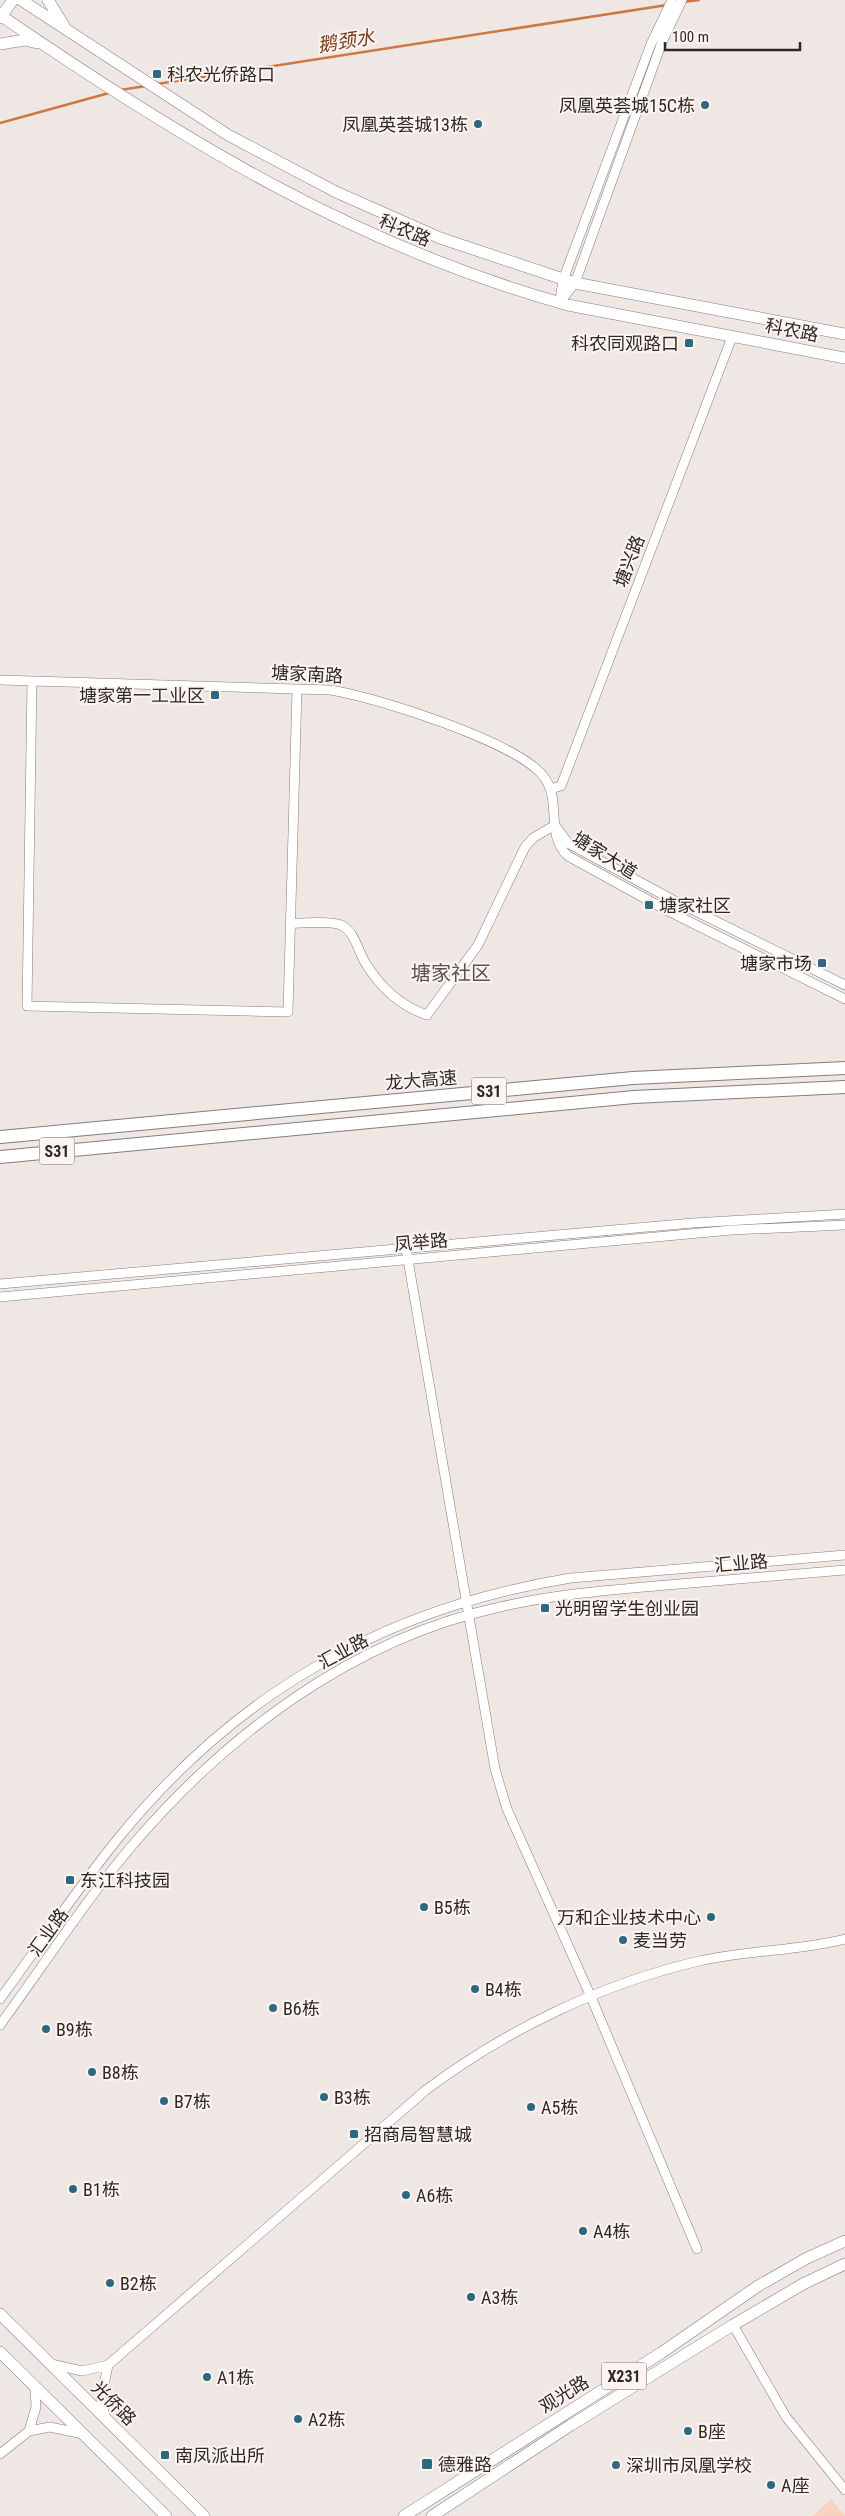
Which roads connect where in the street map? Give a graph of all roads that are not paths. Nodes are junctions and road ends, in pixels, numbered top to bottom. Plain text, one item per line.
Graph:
1 (13, 0) edge
2 (21, 0) edge
3 (48, 0) edge
4 (672, 0) edge
5 (682, 0) edge
6 (0, 16) edge
7 (72, 34) junction
8 (0, 44) edge
9 (48, 48) junction
10 (569, 281) junction
11 (559, 303) junction
12 (845, 334) edge
13 (732, 337) junction
14 (845, 358) edge
15 (0, 680) edge
16 (32, 681) junction
17 (297, 689) junction
18 (550, 790) junction
19 (555, 825) junction
20 (291, 923) junction
21 (845, 985) edge
22 (845, 999) edge
23 (845, 1068) edge
24 (845, 1087) edge
25 (0, 1138) edge
26 (0, 1156) edge
27 (845, 1214) edge
28 (845, 1224) edge
29 (406, 1248) junction
30 (406, 1259) junction
31 (0, 1284) edge
32 (0, 1297) edge
33 (845, 1555) edge
34 (845, 1570) edge
35 (466, 1600) junction
36 (469, 1615) junction
37 (845, 1939) edge
38 (591, 1998) junction
39 (0, 1999) edge
40 (0, 2025) edge
41 (845, 2241) edge
42 (697, 2249) dead end
43 (845, 2264) edge
44 (0, 2314) edge
45 (733, 2325) junction
46 (0, 2352) edge
47 (51, 2364) junction
48 (108, 2366) junction
49 (35, 2387) junction
50 (106, 2420) junction
51 (29, 2431) junction
52 (83, 2434) junction
53 (0, 2454) edge
54 (845, 2490) edge
55 (413, 2512) edge
56 (166, 2516) edge
57 (204, 2516) edge
58 (404, 2516) edge
59 (432, 2516) edge

1 - 6 main road
2 - 7 main road, 科农路
3 - 7 main road
4 - 10 street
5 - 10 street
6 - 9 main road, 科农路
7 - 10 main road, 科农路
8 - 9 main road
9 - 11 main road, 科农路
10 - 11 street
10 - 12 main road, 科农路
11 - 13 main road, 科农路
13 - 14 main road, 科农路
13 - 18 street, 塘兴路
15 - 16 street, 塘家南路
16 - 17 street, 塘家南路
16 - 20 street
17 - 18 street, 塘家南路
17 - 20 street
18 - 19 street, 塘家南路
19 - 20 street
19 - 21 street, 塘家大道
19 - 22 street, 塘家大道
23 - 25 highway, 龙大高速 / S31
24 - 26 highway, 龙大高速 / S31
27 - 29 street, 凤举路
28 - 30 street, 凤举路
29 - 30 street
29 - 31 street, 凤举路
30 - 32 street, 凤举路
30 - 35 street
33 - 35 street, 汇业路
34 - 36 street, 汇业路
35 - 36 street
35 - 39 street, 汇业路
36 - 38 street
36 - 40 street, 汇业路
37 - 38 street
38 - 42 street
38 - 48 street
41 - 55 main road, 观光路 / X231
43 - 45 main road, 观光路 / X231
44 - 47 main road, 光侨路
45 - 54 street
45 - 59 main road, 观光路 / X231
46 - 49 main road
47 - 48 street
47 - 50 main road, 光侨路
48 - 50 street
49 - 51 street
49 - 52 main road
50 - 57 main road, 光侨路
51 - 52 street
51 - 53 street
52 - 56 main road
55 - 58 main road, 观光路 / X231

